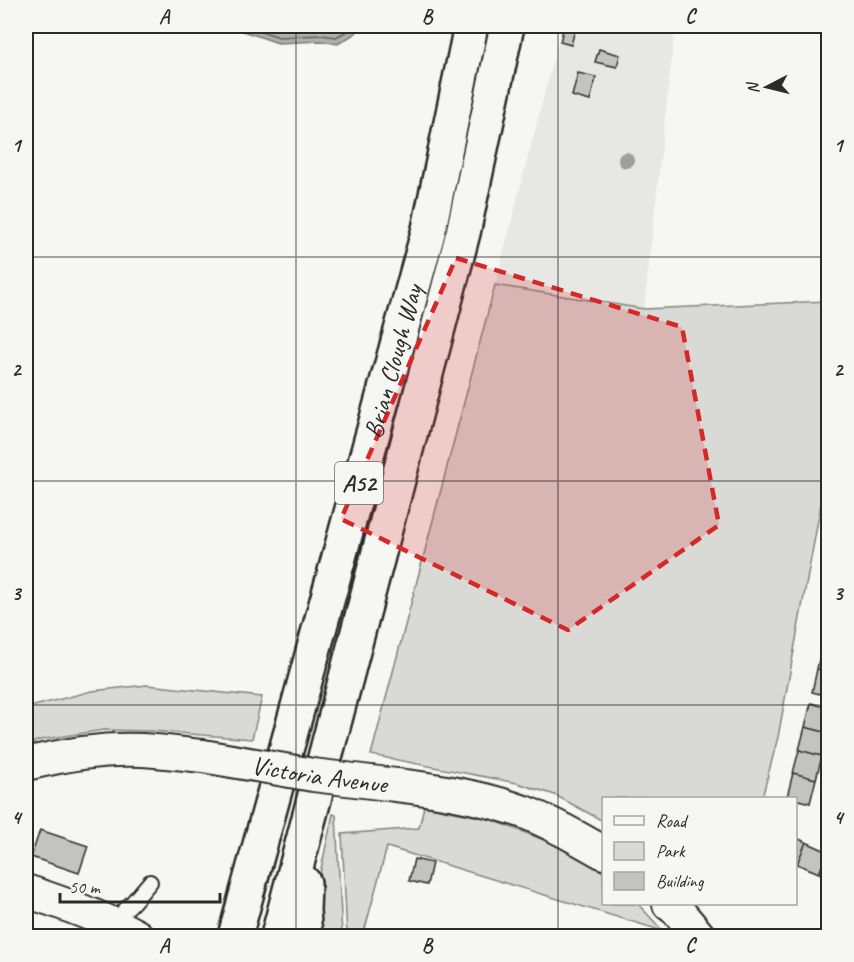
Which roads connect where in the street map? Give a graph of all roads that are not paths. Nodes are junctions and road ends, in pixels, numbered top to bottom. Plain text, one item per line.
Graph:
1 (471, 26) edge
2 (507, 26) edge
3 (26, 764) edge
4 (307, 828) junction
5 (602, 852) edge
6 (150, 882) dead end
7 (26, 891) edge
8 (671, 905) edge
9 (233, 929) edge
10 (124, 930) edge
11 (278, 936) edge
12 (305, 936) edge
13 (699, 936) edge

1 - 9 highway, Brian Clough Way / A52
2 - 4 highway, Brian Clough Way / A52
3 - 5 street, Victoria Avenue, bridge
4 - 11 highway, Brian Clough Way / A52
4 - 12 highway
6 - 10 lane
7 - 10 street
8 - 13 street

